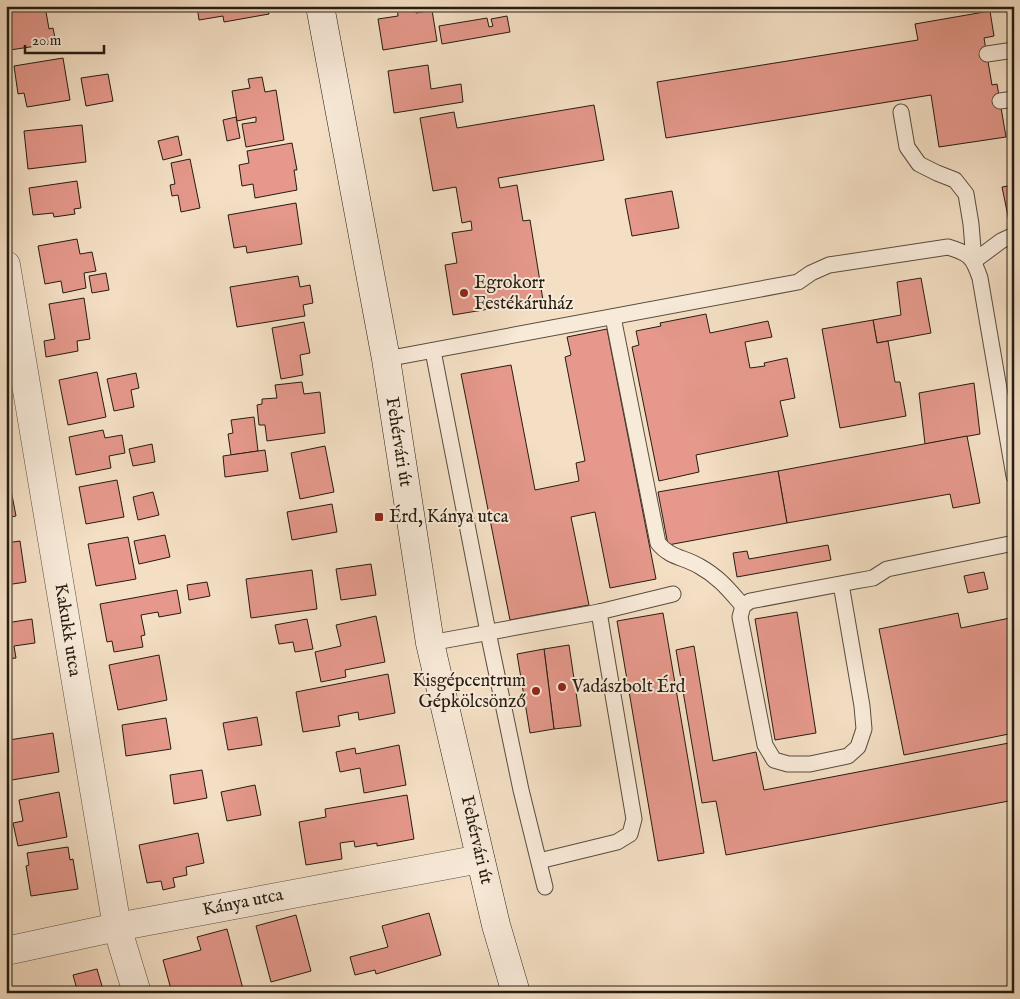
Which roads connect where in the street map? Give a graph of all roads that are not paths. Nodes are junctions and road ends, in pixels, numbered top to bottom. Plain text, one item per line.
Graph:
1 (320, 6) edge
2 (1014, 50) edge
3 (987, 54) dead end
4 (901, 112) dead end
5 (1014, 235) edge
6 (974, 261) junction
7 (6, 265) edge
8 (613, 316) junction
9 (433, 350) junction
10 (386, 359) junction
11 (1014, 476) edge
12 (1014, 543) edge
13 (841, 584) junction
14 (673, 594) dead end
15 (743, 606) junction
16 (599, 612) junction
17 (488, 632) junction
18 (430, 643) junction
19 (480, 858) junction
20 (539, 861) junction
21 (545, 887) dead end
22 (116, 927) junction
23 (6, 951) edge
24 (137, 993) edge
25 (516, 993) edge

1 - 10 street, Fehérvári út
2 - 3 lane
4 - 6 lane
5 - 6 lane
6 - 8 lane
6 - 11 lane
7 - 22 street, Kakukk utca
8 - 9 lane
8 - 15 lane
9 - 10 lane
9 - 17 lane
10 - 18 street, Fehérvári út
12 - 13 lane
13 - 15 lane
13 - 15 lane
14 - 16 lane
16 - 17 lane
16 - 20 lane
17 - 18 lane
17 - 20 lane
18 - 19 street, Fehérvári út
19 - 22 street, Kánya utca
19 - 25 street, Fehérvári út
20 - 21 lane
22 - 23 street, Kánya utca
22 - 24 street, Kakukk utca

